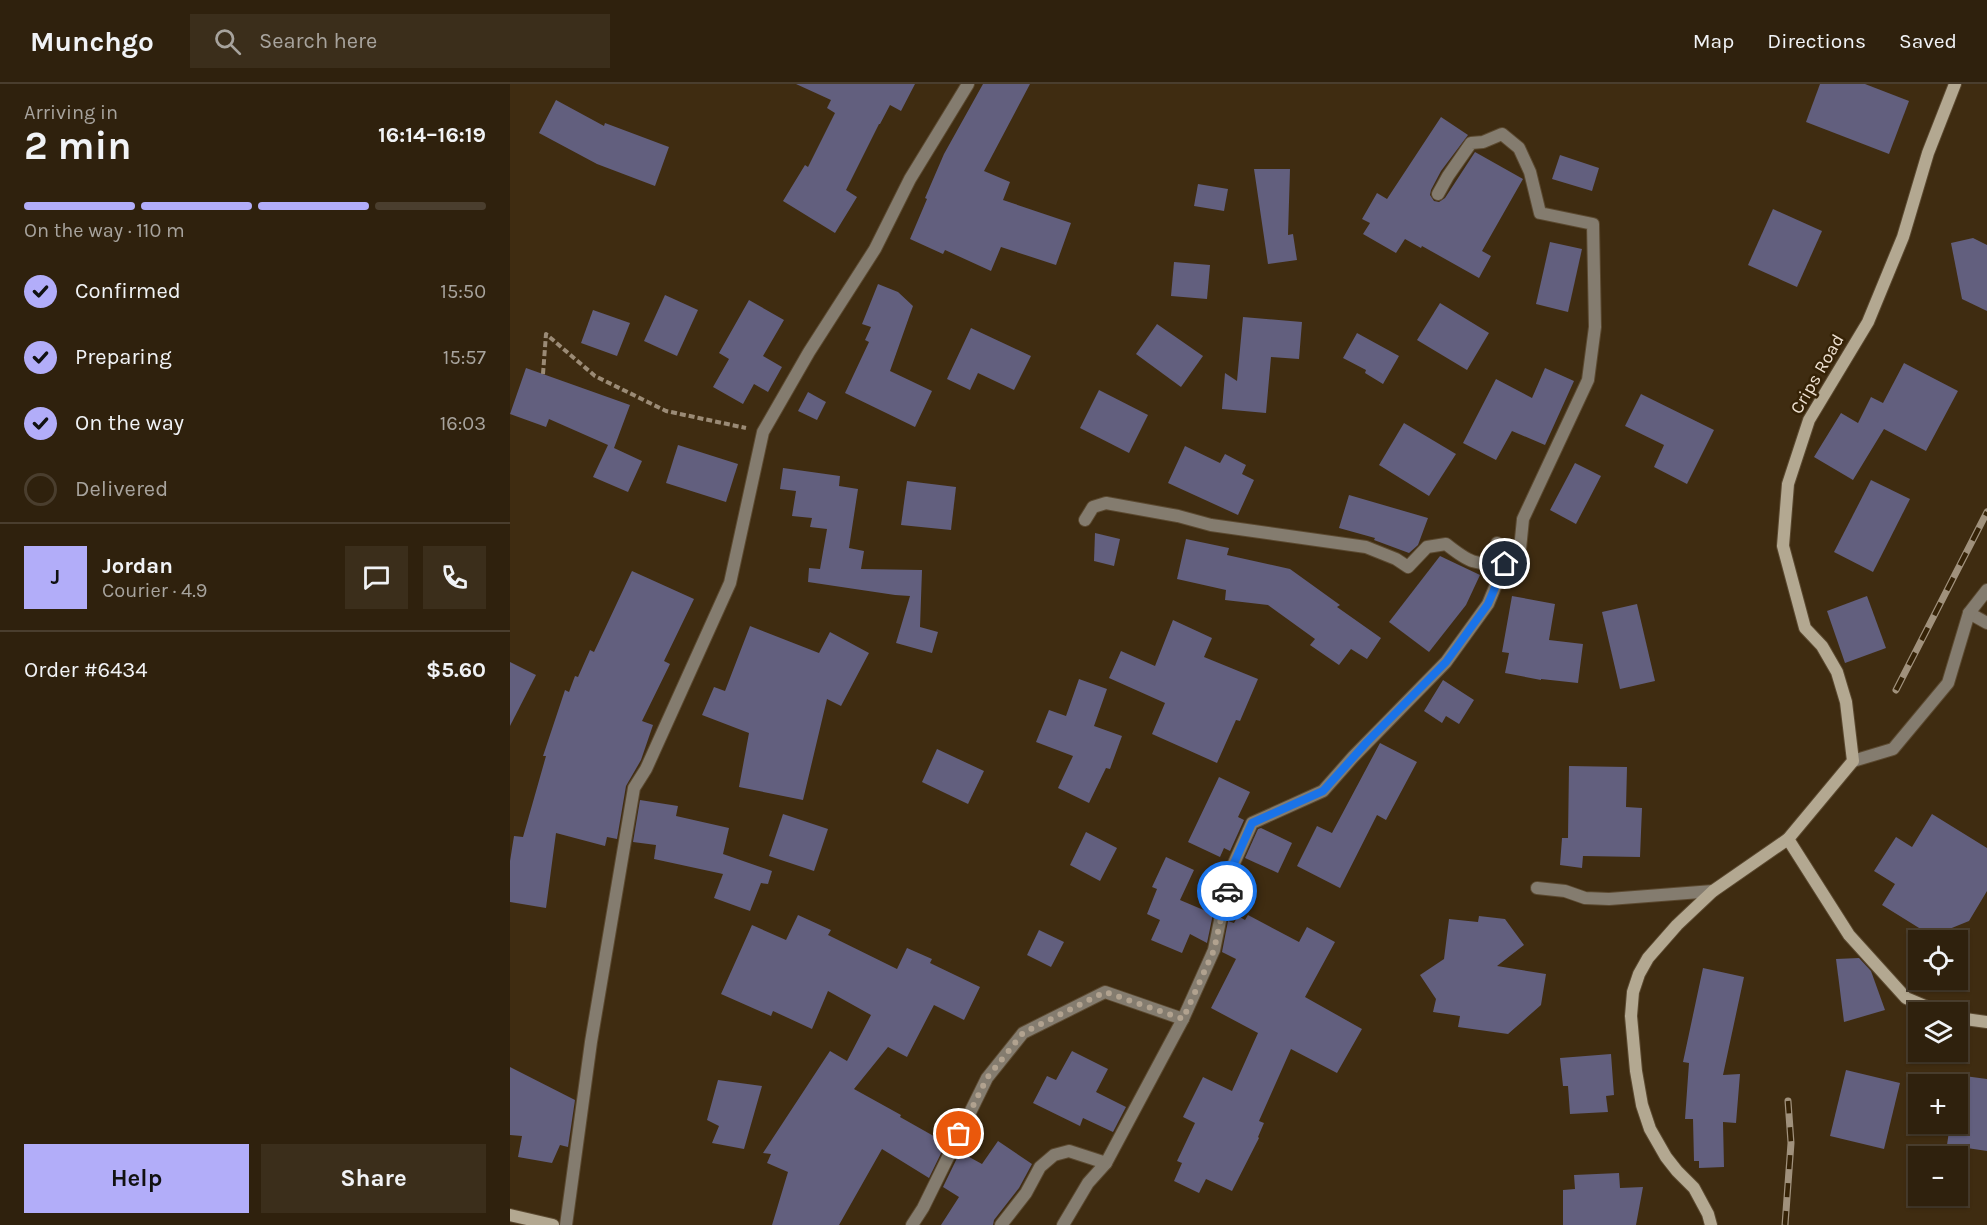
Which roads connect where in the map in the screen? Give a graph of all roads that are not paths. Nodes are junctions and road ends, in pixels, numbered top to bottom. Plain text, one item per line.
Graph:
1 (968, 84) edge
2 (1956, 84) edge
3 (1438, 195) dead end
4 (1085, 520) dead end
5 (1497, 543) dead end
6 (1520, 549) dead end
7 (1505, 564) junction
8 (1987, 590) edge
9 (1969, 613) junction
10 (1987, 623) edge
11 (1853, 761) junction
12 (1788, 839) junction
13 (1537, 888) dead end
14 (1713, 891) junction
15 (1915, 1002) edge
16 (1183, 1019) junction
17 (1968, 1019) edge
18 (1987, 1022) edge
19 (1106, 1163) junction
20 (510, 1215) edge
21 (554, 1225) edge
22 (566, 1225) edge
23 (912, 1225) edge
24 (1001, 1225) edge
25 (1063, 1225) edge
26 (1711, 1225) edge

1 - 22 street
2 - 11 street, Crips Road
3 - 6 street
4 - 7 street
5 - 7 street
7 - 16 street
8 - 9 street
9 - 10 street
9 - 11 street
11 - 12 street
12 - 14 street
12 - 15 street
13 - 14 street
14 - 26 street
16 - 19 street
16 - 23 street
17 - 18 street
19 - 24 street
19 - 25 street
20 - 21 street

